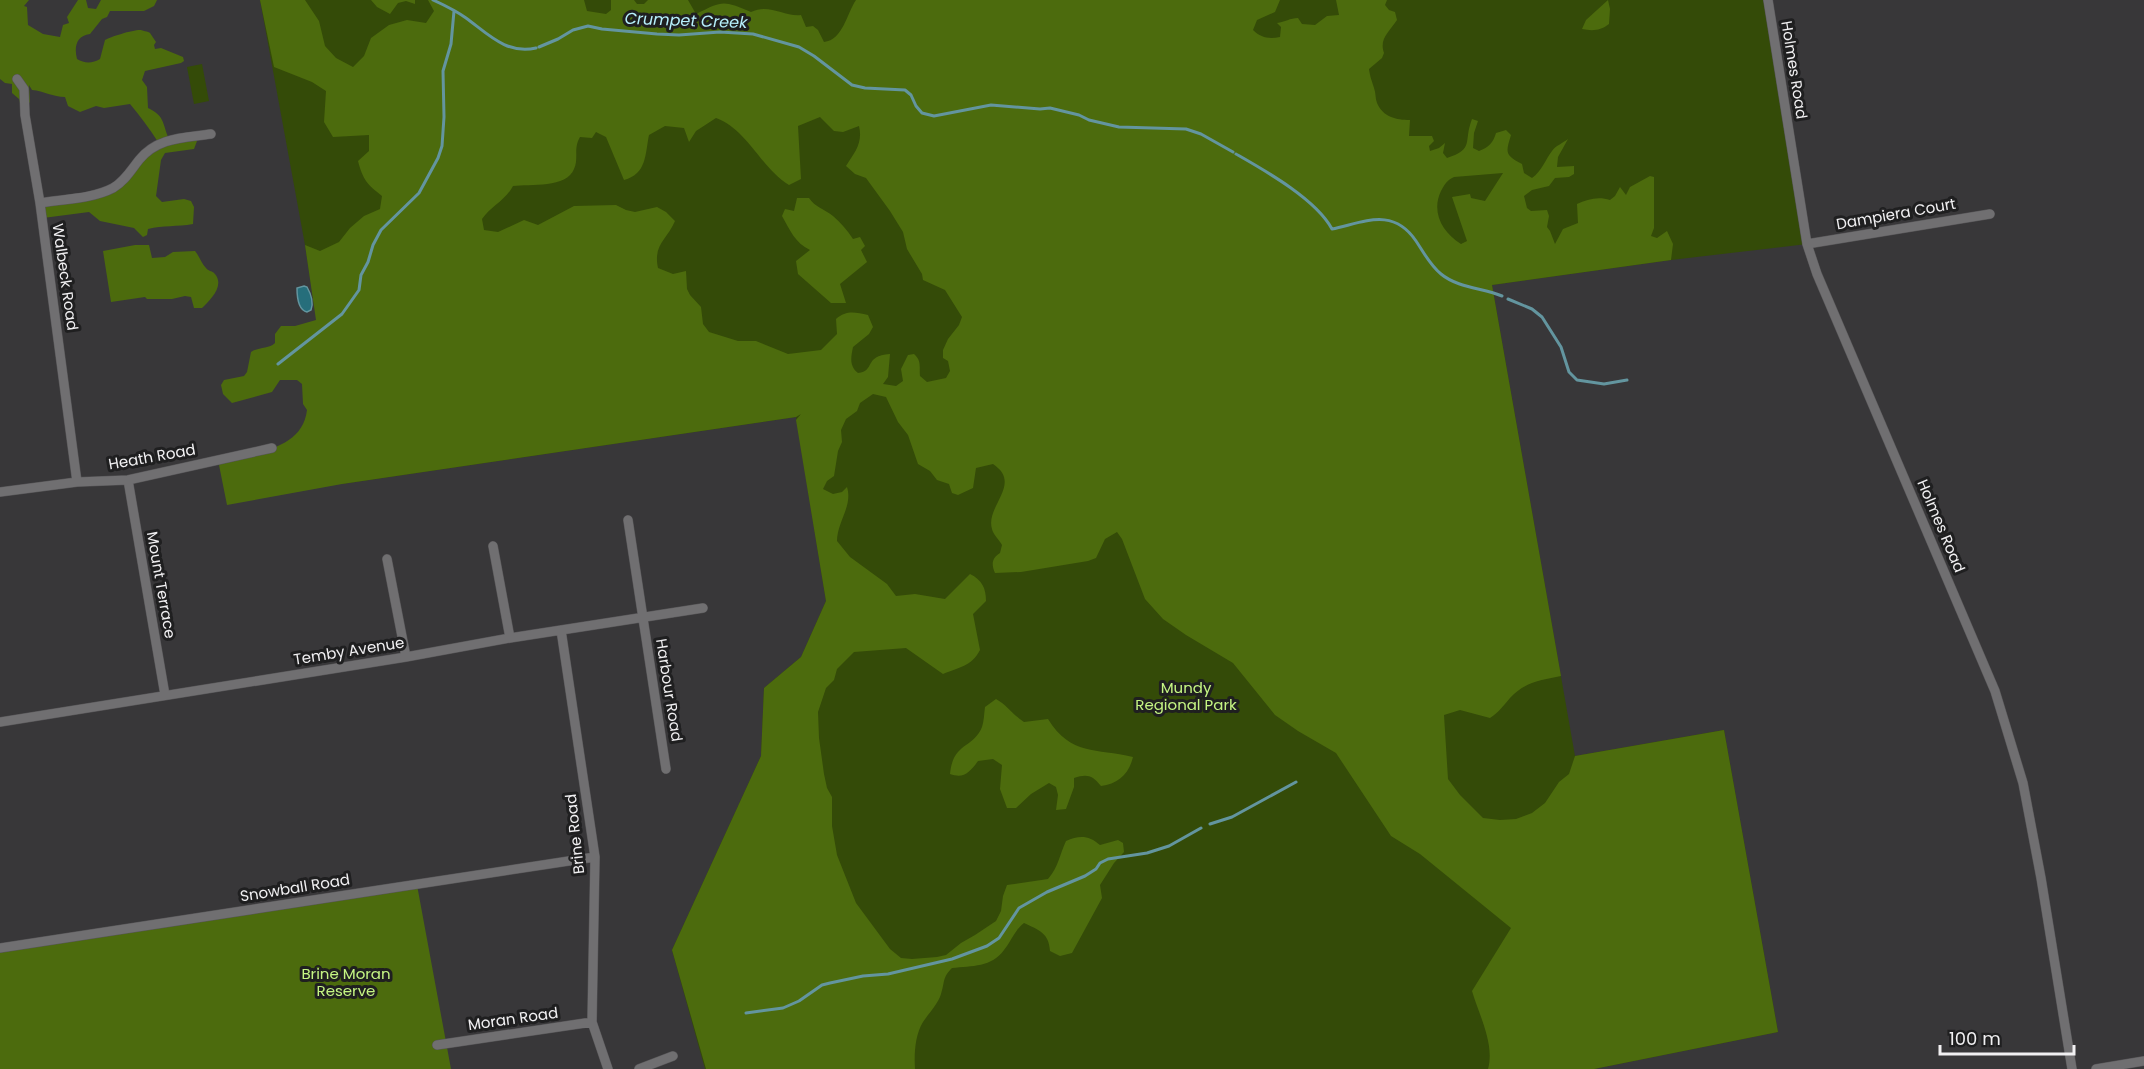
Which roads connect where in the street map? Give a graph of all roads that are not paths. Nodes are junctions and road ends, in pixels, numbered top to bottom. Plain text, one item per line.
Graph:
1 (1768, 0) edge
2 (17, 79) dead end
3 (211, 134) dead end
4 (40, 203) junction
5 (1990, 214) dead end
6 (1807, 244) junction
7 (272, 448) dead end
8 (128, 480) junction
9 (77, 482) junction
10 (0, 492) edge
11 (628, 520) dead end
12 (493, 546) dead end
13 (387, 559) dead end
14 (703, 608) dead end
15 (643, 616) junction
16 (561, 630) junction
17 (510, 638) junction
18 (406, 657) junction
19 (165, 695) junction
20 (0, 722) edge
21 (666, 769) dead end
22 (595, 857) junction
23 (0, 948) edge
24 (592, 1022) junction
25 (437, 1045) dead end
26 (673, 1056) dead end
27 (2144, 1061) edge
28 (608, 1069) edge
29 (639, 1069) edge
30 (2072, 1069) edge
31 (2096, 1069) edge

1 - 6 street, Holmes Road
2 - 4 street, Walbeck Road
3 - 4 street
4 - 9 street, Walbeck Road
5 - 6 street, Dampiera Court
6 - 30 street, Holmes Road
7 - 8 street, Heath Road
8 - 9 street, Heath Road
8 - 19 street, Mount Terrace
9 - 10 street, Heath Road
11 - 15 street, Harbour Road
12 - 17 street
13 - 18 street
14 - 15 street, Temby Avenue
15 - 16 street, Temby Avenue
15 - 21 street, Harbour Road
16 - 17 street, Temby Avenue
16 - 22 street, Brine Road
17 - 18 street, Temby Avenue
18 - 19 street, Temby Avenue
19 - 20 street, Temby Avenue
22 - 23 street, Snowball Road
22 - 24 street, Brine Road
24 - 25 street, Moran Road
24 - 28 street, Brine Road
26 - 29 street
27 - 31 street

